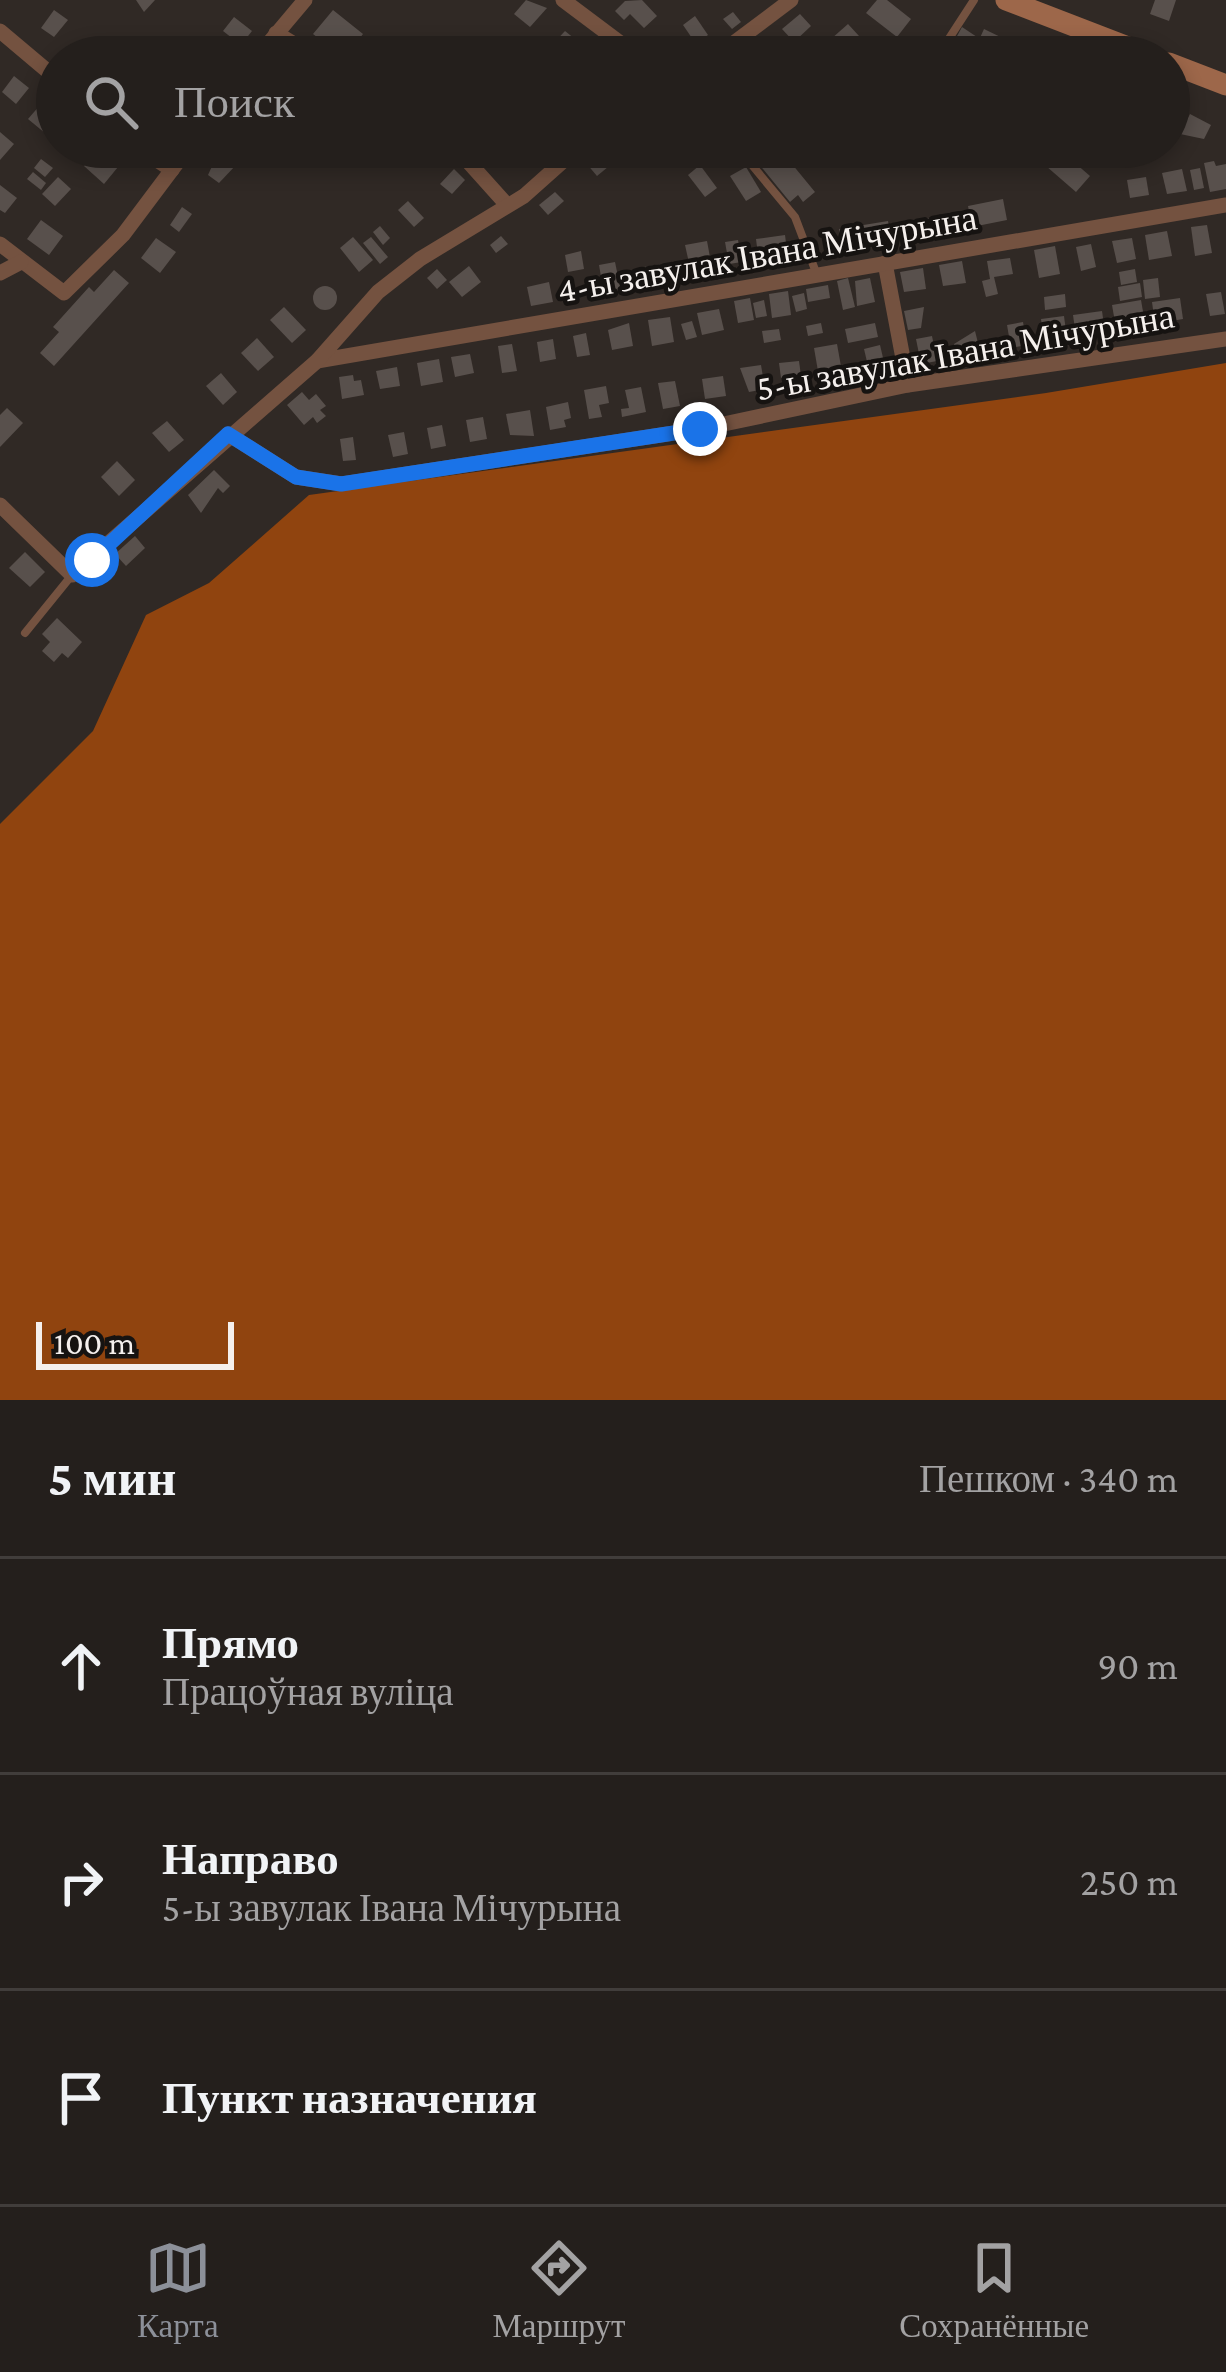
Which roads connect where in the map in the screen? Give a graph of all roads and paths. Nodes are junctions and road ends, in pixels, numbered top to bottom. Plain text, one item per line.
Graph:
1 (305, 0) edge
2 (563, 0) edge
3 (791, 0) edge
4 (974, 0) edge
5 (1006, 0) edge
6 (0, 31) edge
7 (276, 33) junction
8 (274, 36) edge
9 (281, 36) edge
10 (611, 36) edge
11 (743, 36) edge
12 (951, 36) edge
13 (1099, 36) edge
14 (36, 62) edge
15 (1190, 71) edge
16 (1226, 85) edge
17 (169, 168) edge
18 (474, 168) edge
19 (553, 168) edge
20 (753, 168) edge
21 (172, 170) joint
22 (507, 205) junction
23 (1226, 205) edge
24 (0, 244) edge
25 (21, 262) junction
26 (886, 263) junction
27 (0, 273) edge
28 (817, 275) junction
29 (340, 333) junction
30 (1226, 338) edge
31 (350, 356) junction
32 (317, 361) junction
33 (908, 385) junction
34 (228, 434) junction
35 (0, 505) edge
36 (72, 575) junction
37 (25, 633) dead end

1 - 7 street
2 - 10 street
3 - 11 street
4 - 12 lane
5 - 13 street
6 - 14 street
7 - 8 street
7 - 9 street
15 - 16 street
17 - 21 street
18 - 22 street
19 - 22 street
20 - 28 lane
21 - 25 street
22 - 29 street
23 - 26 street, 4-ы завулак Івана Мічурына
24 - 25 street
25 - 27 street
26 - 28 street, 4-ы завулак Івана Мічурына
26 - 33 street
28 - 31 street, 4-ы завулак Івана Мічурына
29 - 31 street
29 - 32 street
30 - 33 street, 5-ы завулак Івана Мічурына
31 - 32 street, 4-ы завулак Івана Мічурына
32 - 34 street
33 - 34 street, 5-ы завулак Івана Мічурына
34 - 36 street
35 - 36 street
36 - 37 lane

